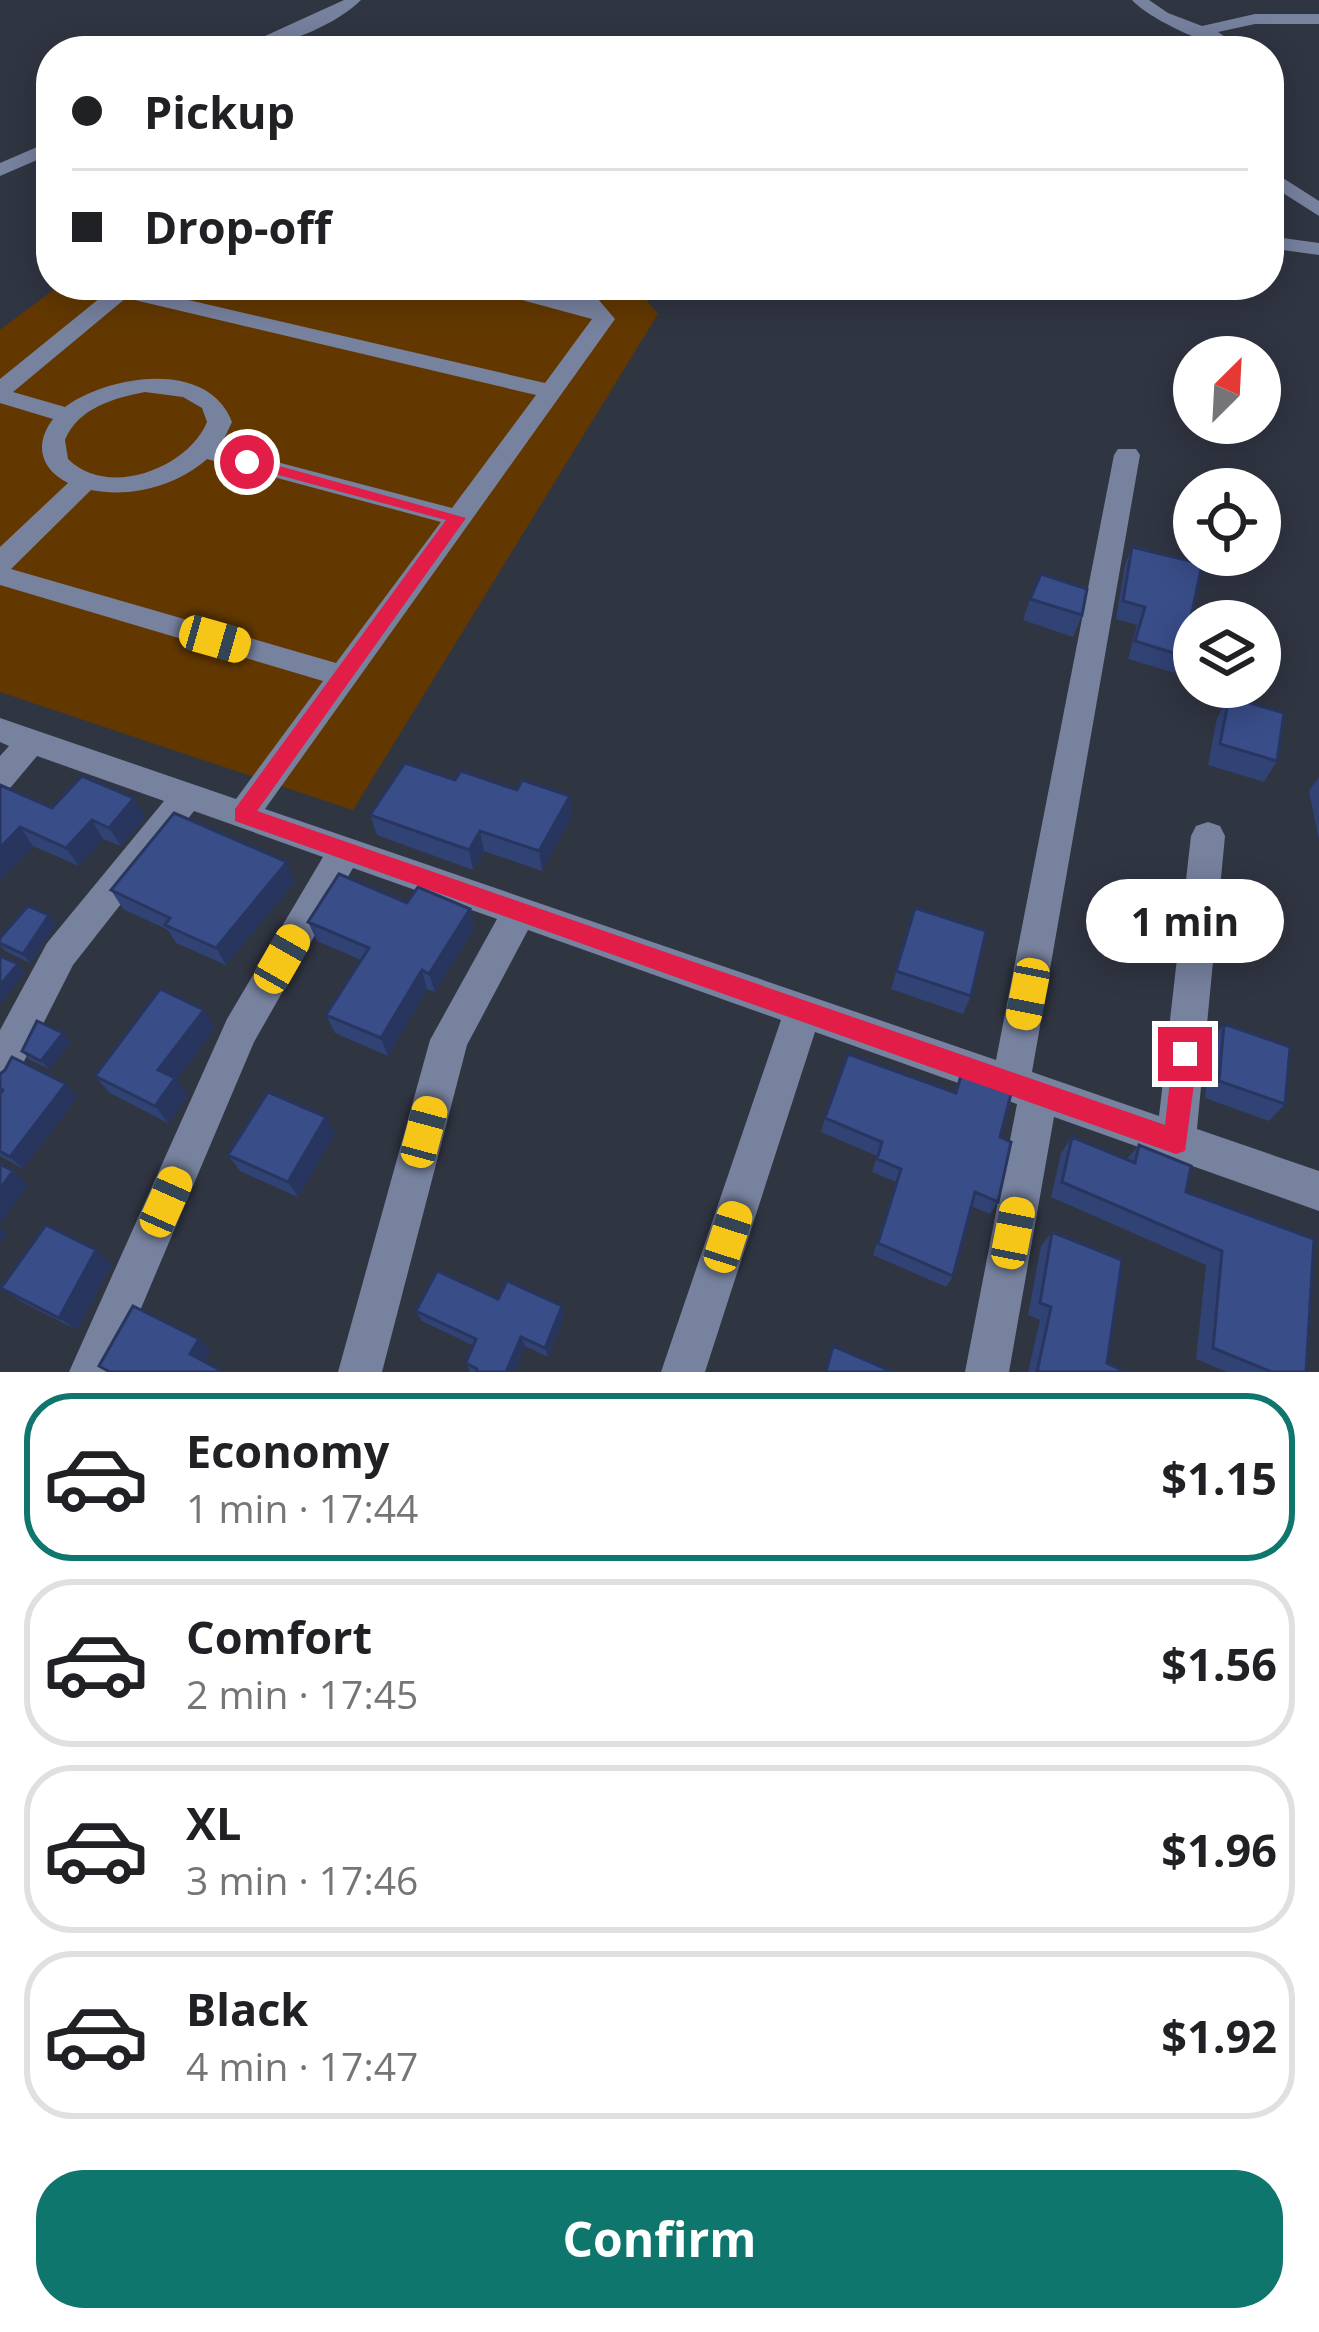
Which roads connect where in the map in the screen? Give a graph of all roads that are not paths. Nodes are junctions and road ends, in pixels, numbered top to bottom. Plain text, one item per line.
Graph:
1 (353, 0) edge
2 (1140, 0) edge
3 (1319, 19) edge
4 (1208, 29) junction
5 (278, 36) edge
6 (1218, 36) edge
7 (36, 154) edge
8 (0, 170) edge
9 (1284, 186) edge
10 (1319, 209) edge
11 (1284, 244) edge
12 (1319, 249) edge
13 (112, 300) edge
14 (176, 300) edge
15 (549, 300) edge
16 (588, 300) edge
17 (597, 310) junction
18 (551, 391) junction
19 (0, 394) edge
20 (69, 416) junction
21 (205, 451) junction
22 (1127, 454) dead end
23 (86, 481) junction
24 (457, 518) junction
25 (0, 563) edge
26 (0, 575) edge
27 (344, 676) junction
28 (15, 736) edge
29 (0, 778) edge
30 (187, 796) junction
31 (242, 815) junction
32 (1208, 836) dead end
33 (345, 851) junction
34 (520, 912) junction
35 (803, 1011) junction
36 (0, 1067) edge
37 (1025, 1088) junction
38 (1176, 1142) junction
39 (1319, 1191) edge
40 (92, 1372) edge
41 (360, 1372) edge
42 (683, 1372) edge
43 (987, 1372) edge

1 - 5 street
2 - 4 street
3 - 4 street
4 - 6 street
7 - 8 street
9 - 10 street
11 - 12 street
13 - 19 street
14 - 18 street
15 - 17 street
16 - 17 street
17 - 18 street
18 - 24 street
19 - 20 street
20 - 21 street
20 - 23 street
21 - 23 street
21 - 24 street
22 - 37 street
23 - 25 street
24 - 27 street
26 - 27 street
27 - 31 street
28 - 29 street
28 - 30 street
30 - 31 street
30 - 36 street
31 - 33 street
32 - 38 street
33 - 34 street
33 - 40 street
34 - 35 street
34 - 41 street
35 - 37 street
35 - 42 street
37 - 38 street
37 - 43 street
38 - 39 street

